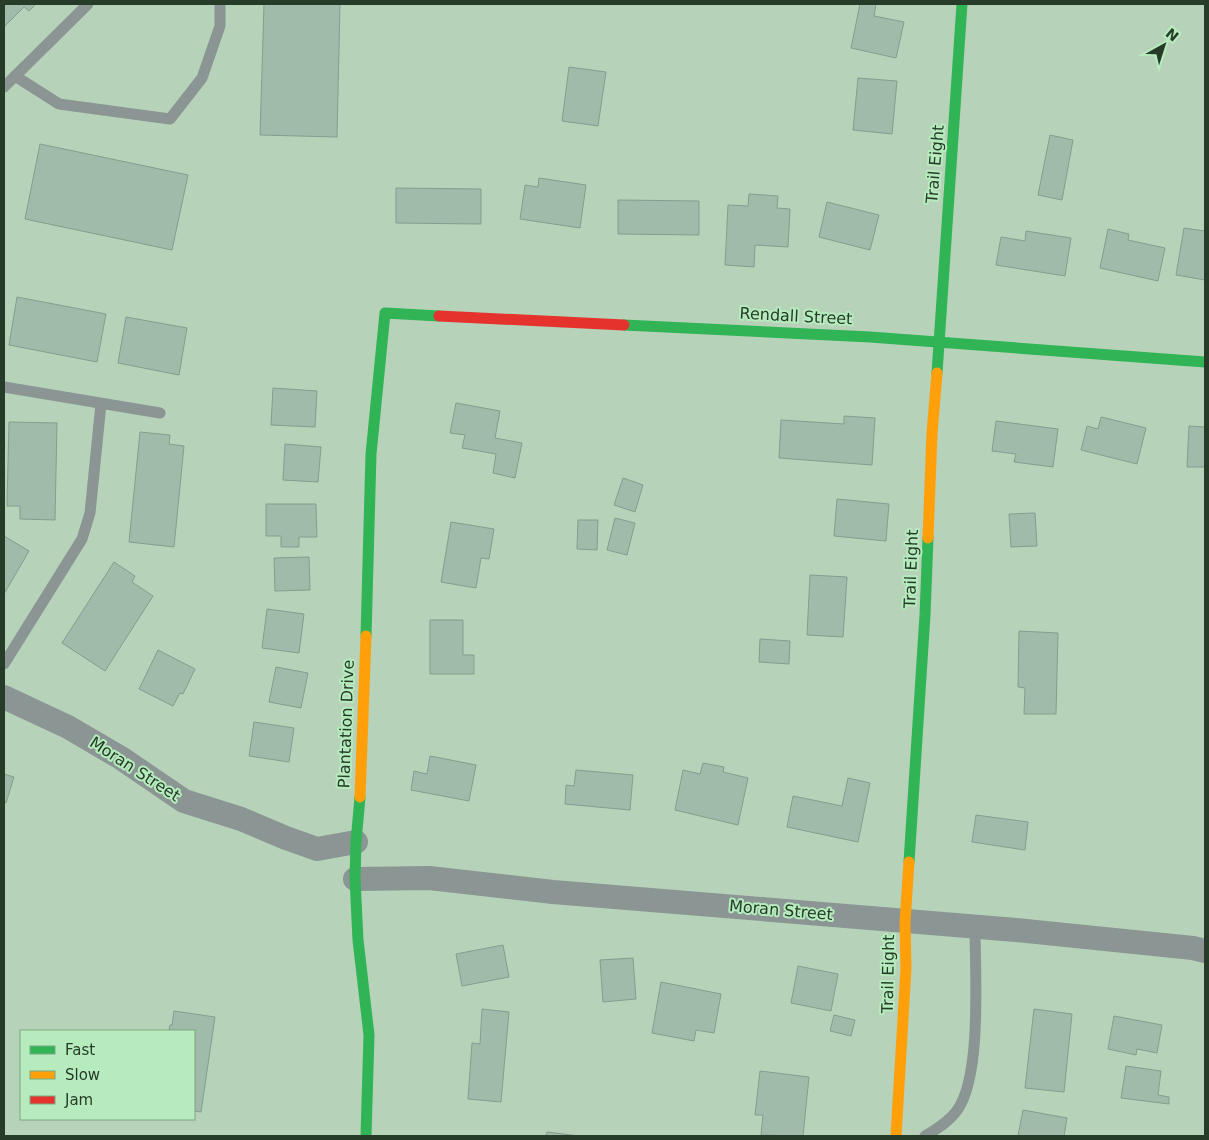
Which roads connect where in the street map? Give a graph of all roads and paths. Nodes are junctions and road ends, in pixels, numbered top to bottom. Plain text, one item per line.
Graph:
1 (88, 4) edge
2 (220, 4) edge
3 (962, 4) edge
4 (15, 76) junction
5 (4, 87) edge
6 (385, 313) joint
7 (940, 342) junction
8 (1205, 362) edge
9 (4, 387) edge
10 (101, 404) junction
11 (160, 413) dead end
12 (4, 664) edge
13 (4, 697) edge
14 (356, 842) junction
15 (355, 878) junction
16 (905, 922) junction
17 (975, 927) junction
18 (1205, 951) edge
19 (366, 1136) edge
20 (896, 1136) edge
21 (925, 1136) edge

1 - 4 lane
2 - 4 lane
3 - 7 street, Trail Eight
4 - 5 lane
6 - 7 street, Rendall Street
6 - 14 street, Plantation Drive
7 - 8 street, Rendall Street
7 - 16 street, Trail Eight
9 - 10 lane
10 - 11 lane
10 - 12 lane
13 - 14 street, Moran Street
14 - 15 street, Plantation Drive
15 - 16 street, Moran Street
15 - 19 street, Plantation Drive
16 - 17 street, Moran Street
16 - 20 street, Trail Eight
17 - 18 street, Moran Street
17 - 21 lane

